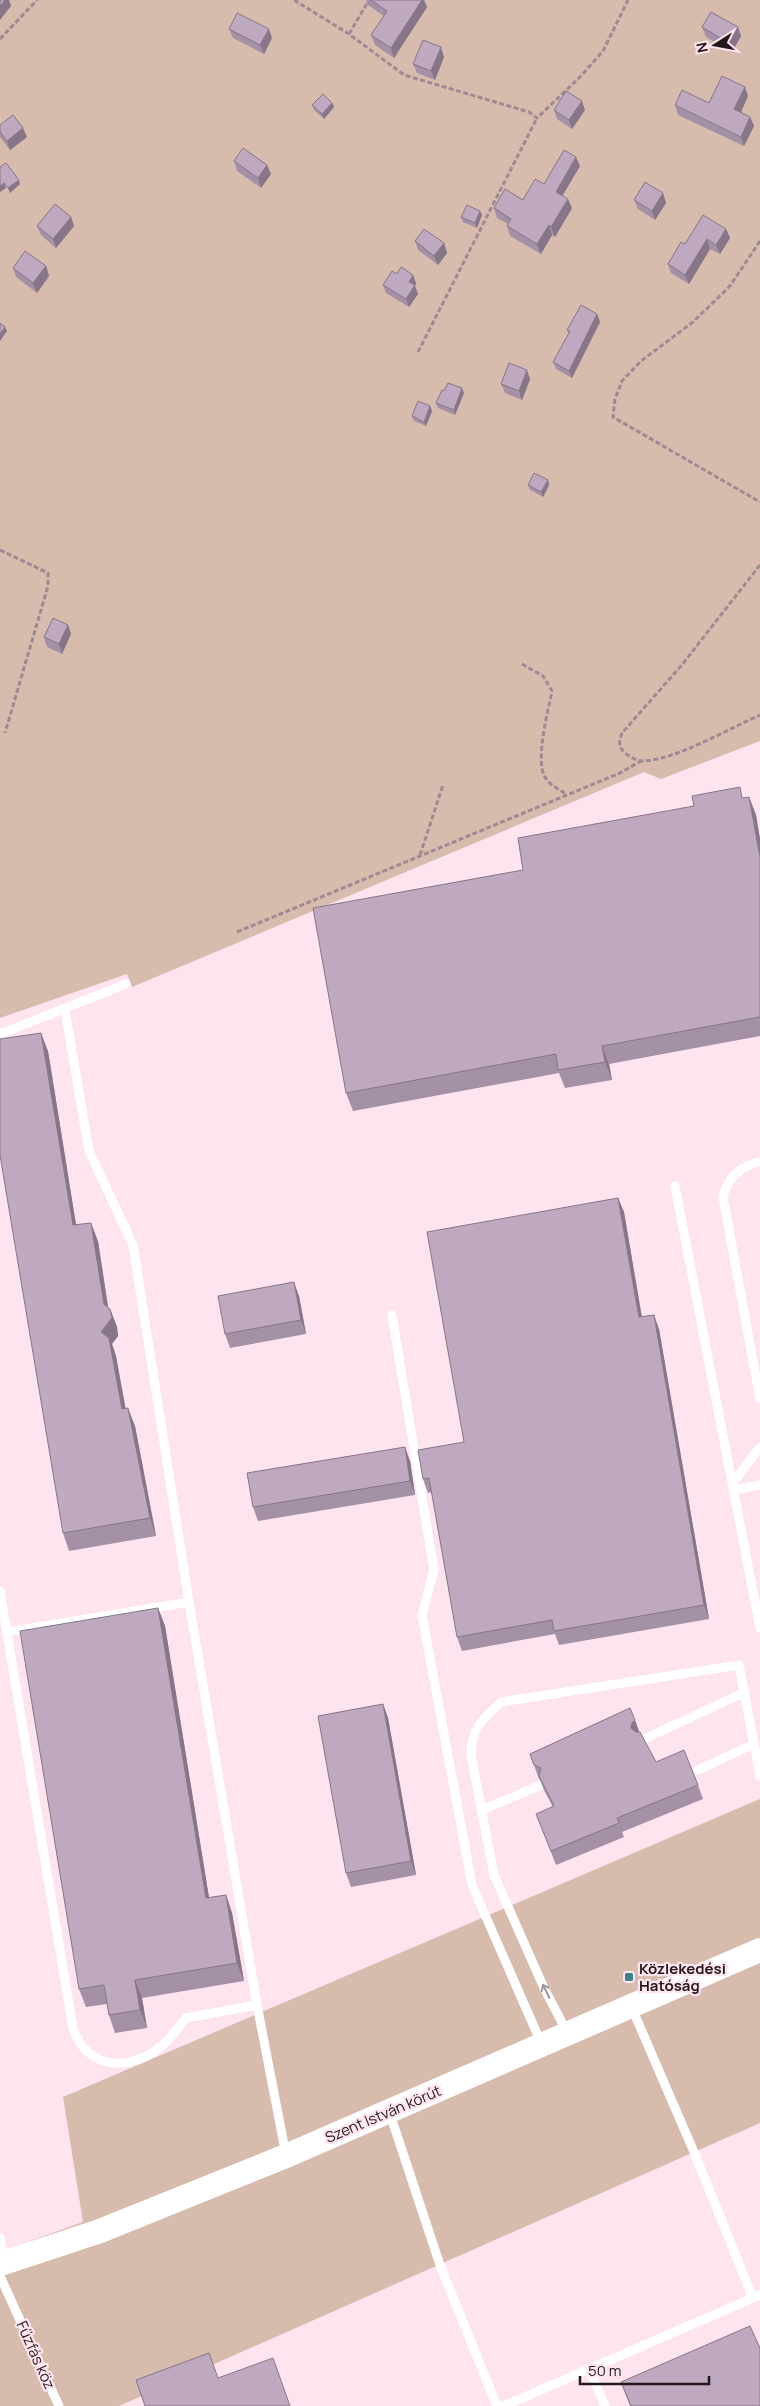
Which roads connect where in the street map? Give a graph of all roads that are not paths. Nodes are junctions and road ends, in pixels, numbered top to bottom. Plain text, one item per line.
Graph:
1 (126, 984) dead end
2 (65, 1010) junction
3 (0, 1034) edge
4 (760, 1162) edge
5 (675, 1186) dead end
6 (392, 1315) dead end
7 (760, 1399) edge
8 (760, 1447) edge
9 (760, 1485) edge
10 (732, 1487) junction
11 (0, 1590) edge
12 (189, 1602) junction
13 (759, 1622) edge
14 (7, 1632) junction
15 (745, 1692) junction
16 (642, 1740) edge
17 (754, 1744) junction
18 (698, 1770) dead end
19 (760, 1776) edge
20 (541, 1785) edge
21 (482, 1810) junction
22 (760, 1950) edge
23 (257, 2005) junction
24 (631, 2006) junction
25 (568, 2034) junction
26 (542, 2045) junction
27 (389, 2111) junction
28 (286, 2156) junction
29 (0, 2238) edge
30 (2, 2267) edge
31 (757, 2296) edge
32 (589, 2369) junction
33 (59, 2406) edge
34 (497, 2406) edge
35 (504, 2406) edge
36 (605, 2406) edge

1 - 2 lane
2 - 3 lane
2 - 12 lane
4 - 7 lane
5 - 10 lane
6 - 26 lane
8 - 10 lane
9 - 10 lane
10 - 13 lane
11 - 14 lane
12 - 14 lane
12 - 23 lane
14 - 23 lane
15 - 16 lane
15 - 17 lane
15 - 21 lane
17 - 18 lane
17 - 19 lane
20 - 21 lane
25 -> 21 lane
22 - 24 street, Szent István körút
23 - 28 lane
24 - 25 street, Szent István körút
24 - 31 lane
25 - 26 street, Szent István körút
26 - 27 street, Szent István körút
27 - 28 street, Szent István körút
27 - 34 lane
28 - 30 street, Szent István körút
29 - 30 lane, Fűzfás köz
30 - 33 lane, Fűzfás köz
31 - 32 lane
32 - 35 lane
32 - 36 lane

